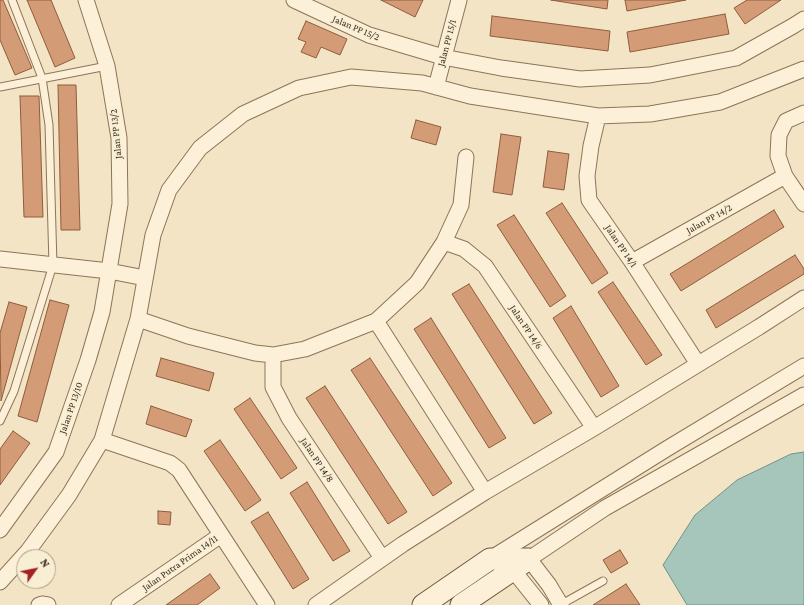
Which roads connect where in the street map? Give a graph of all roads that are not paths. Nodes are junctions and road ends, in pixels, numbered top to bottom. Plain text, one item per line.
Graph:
1 (12, 0) edge
2 (86, 0) edge
3 (294, 0) edge
4 (459, 0) edge
5 (804, 19) edge
6 (443, 57) junction
7 (107, 66) junction
8 (804, 69) edge
9 (42, 78) junction
10 (0, 87) edge
11 (436, 87) junction
12 (804, 113) edge
13 (598, 116) junction
14 (466, 156) dead end
15 (785, 176) junction
16 (804, 204) edge
17 (444, 242) junction
18 (0, 259) edge
19 (632, 262) junction
20 (53, 265) junction
21 (109, 271) junction
22 (145, 278) junction
23 (804, 298) edge
24 (138, 319) junction
25 (376, 321) junction
26 (273, 355) junction
27 (698, 364) junction
28 (804, 366) edge
29 (804, 395) edge
30 (0, 421) edge
31 (594, 428) junction
32 (102, 440) junction
33 (485, 492) junction
34 (0, 530) edge
35 (221, 535) junction
36 (382, 558) junction
37 (490, 559) junction
38 (521, 565) junction
39 (603, 581) dead end
40 (0, 582) edge
41 (39, 605) edge
42 (48, 605) edge
43 (119, 605) edge
44 (267, 605) edge
45 (316, 605) edge
46 (423, 605) edge
47 (461, 605) edge
48 (541, 605) edge
49 (561, 605) edge

1 - 9 lane
2 - 7 street, Jalan PP 13/2
3 - 6 street, Jalan PP 15/2
4 - 6 street, Jalan PP 15/1
5 - 6 street, Jalan PP 15/2
6 - 11 street, Jalan PP 15/1
7 - 9 lane
7 - 21 street, Jalan PP 13/2
8 - 13 street
9 - 10 lane
9 - 20 lane
11 - 13 street
11 - 22 street
12 - 15 street
13 - 19 street, Jalan PP 14/1
14 - 17 street
15 - 16 street
15 - 19 street, Jalan PP 14/2
17 - 25 street
17 - 31 street, Jalan PP 14/6
18 - 20 street
19 - 27 street, Jalan PP 14/1
20 - 21 street
20 - 30 lane
21 - 22 street
21 - 34 street, Jalan PP 13/10
22 - 24 street
23 - 27 street
24 - 26 street
24 - 32 street
25 - 26 street
25 - 33 street
26 - 36 street, Jalan PP 14/8
27 - 31 street
28 - 37 street
29 - 38 street
31 - 33 street
32 - 35 street
32 - 40 street
33 - 36 street
35 - 43 street, Jalan Putra Prima 14/11
35 - 44 street
36 - 45 street
37 - 38 street
37 - 46 street
38 - 47 street
38 - 48 street
38 - 49 street
39 - 49 lane
41 - 42 street

